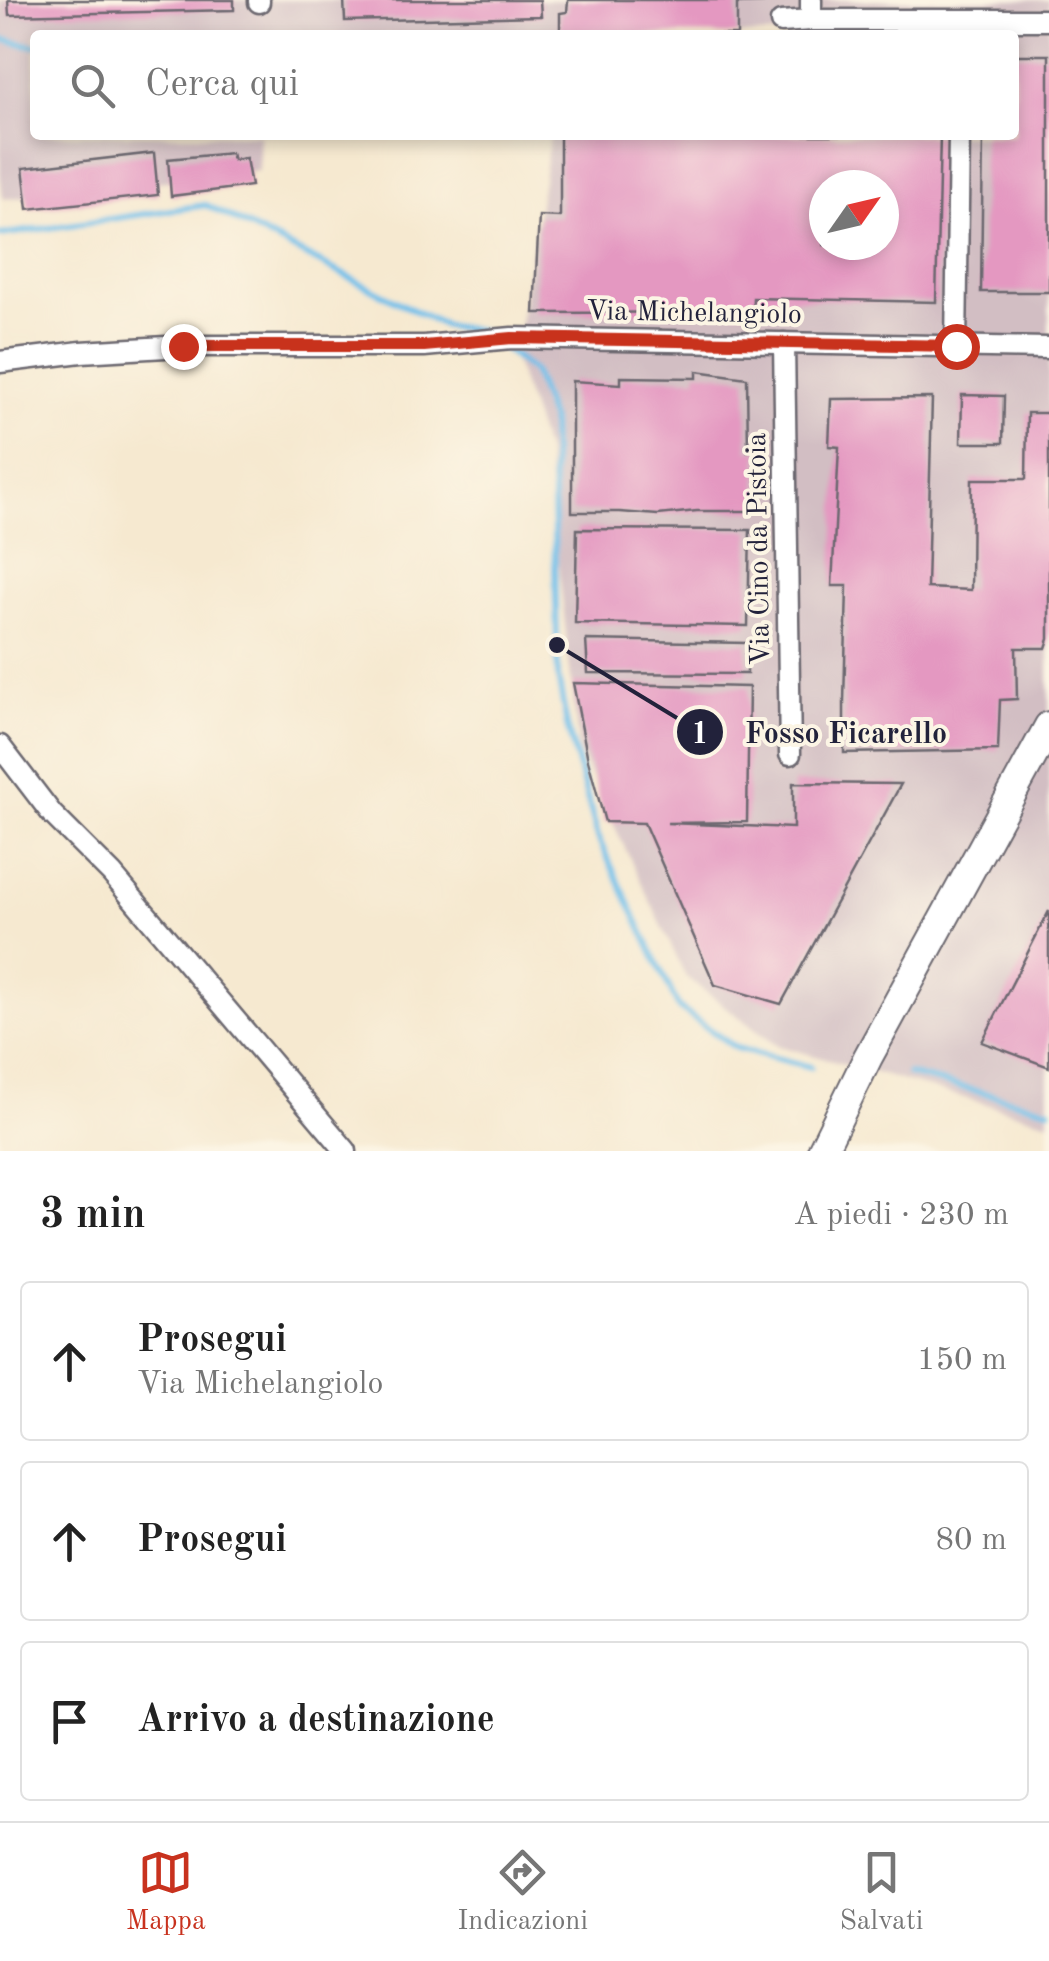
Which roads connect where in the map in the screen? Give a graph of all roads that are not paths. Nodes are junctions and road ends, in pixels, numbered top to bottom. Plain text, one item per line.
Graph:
1 (811, 10) edge
2 (1049, 20) edge
3 (780, 22) dead end
4 (961, 28) edge
5 (960, 140) edge
6 (784, 343) junction
7 (956, 346) junction
8 (1049, 348) edge
9 (0, 362) edge
10 (1049, 726) edge
11 (0, 746) edge
12 (790, 754) dead end
13 (346, 1151) edge
14 (822, 1151) edge

1 - 3 street
1 - 4 street
2 - 4 street
5 - 7 street
6 - 7 street, Via Michelangiolo
6 - 9 street, Via Michelangiolo
6 - 12 street, Via Cino da Pistoia
7 - 8 street, Via Michelangiolo
10 - 14 main road
11 - 13 street

